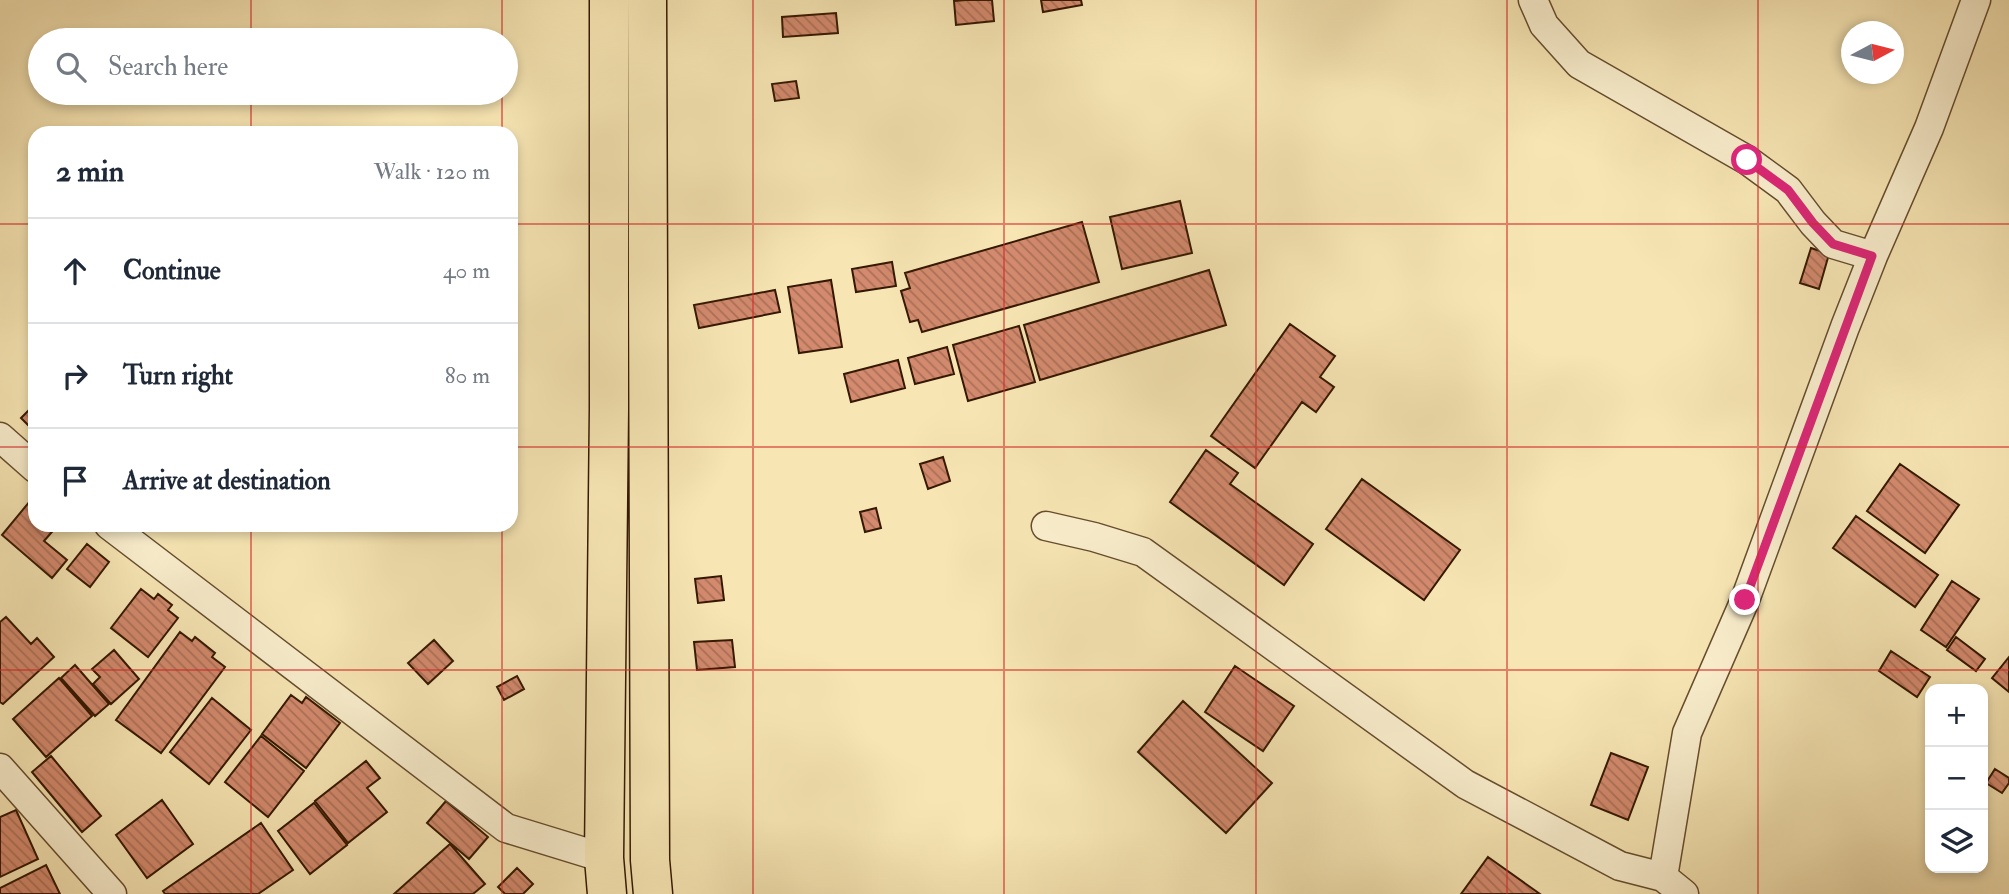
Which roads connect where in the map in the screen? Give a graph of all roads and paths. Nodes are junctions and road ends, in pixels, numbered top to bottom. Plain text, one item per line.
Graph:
1 (609, 0) edge
2 (646, 0) edge
3 (1533, 0) edge
4 (1976, 0) edge
5 (1872, 256) junction
6 (0, 437) edge
7 (28, 462) edge
8 (1046, 526) dead end
9 (118, 532) edge
10 (0, 768) edge
11 (605, 876) edge
12 (1673, 886) edge
13 (113, 894) edge
14 (653, 894) edge

1 - 11 highway
2 - 14 highway
3 - 5 street
4 - 5 street
5 - 12 street
6 - 7 street
8 - 12 street
9 - 11 street
10 - 13 street

